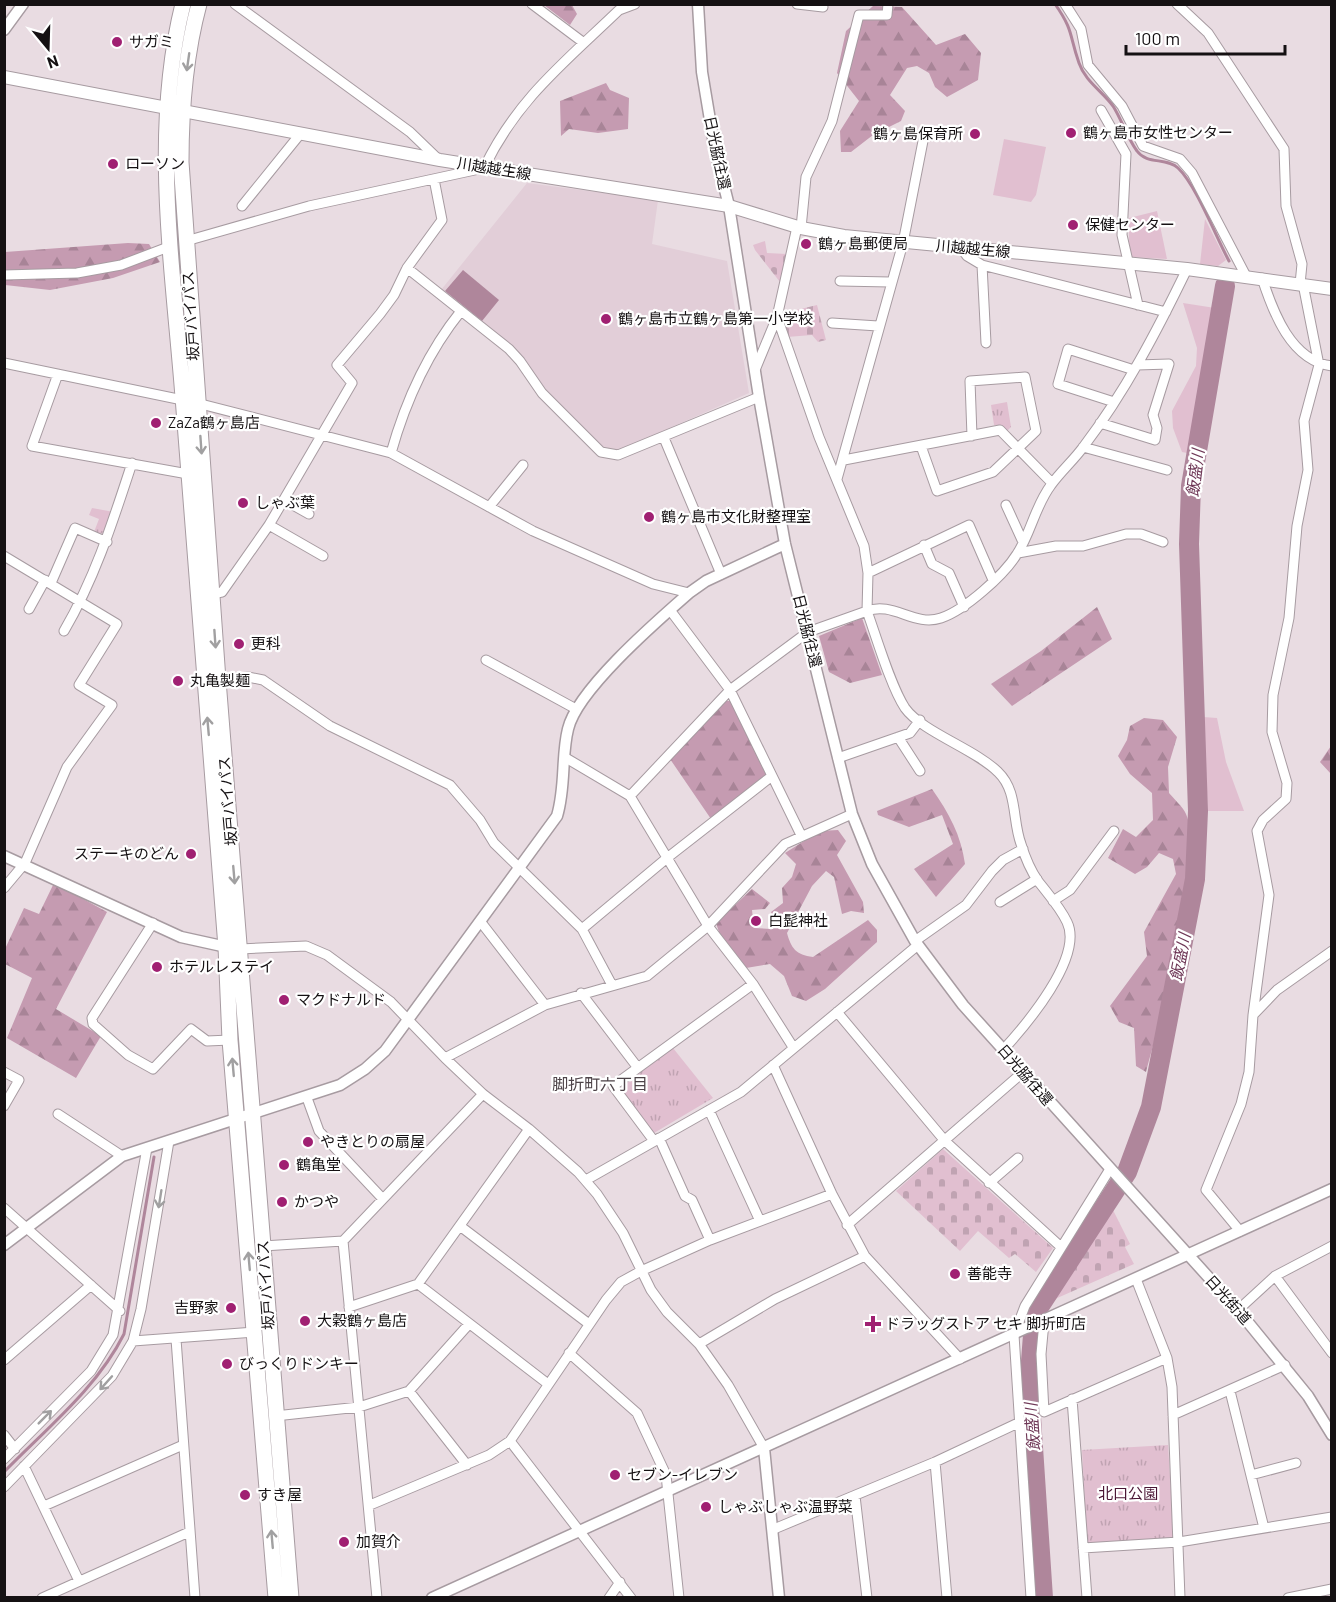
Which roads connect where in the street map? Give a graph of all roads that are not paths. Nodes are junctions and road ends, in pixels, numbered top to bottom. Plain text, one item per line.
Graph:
1 (23, 4) edge
2 (183, 4) edge
3 (199, 4) edge
4 (235, 4) edge
5 (532, 4) edge
6 (635, 4) edge
7 (698, 4) edge
8 (797, 4) edge
9 (888, 4) edge
10 (1065, 4) edge
11 (1177, 4) edge
12 (823, 7) dead end
13 (4, 30) edge
14 (585, 43) junction
15 (4, 77) edge
16 (174, 109) junction
17 (1101, 110) dead end
18 (301, 133) junction
19 (923, 141) dead end
20 (440, 160) junction
21 (484, 168) junction
22 (434, 179) junction
23 (242, 206) dead end
24 (729, 206) junction
25 (799, 228) junction
26 (186, 241) junction
27 (903, 243) junction
28 (171, 246) junction
29 (962, 249) junction
30 (1127, 263) junction
31 (982, 265) junction
32 (407, 268) junction
33 (1186, 269) junction
34 (4, 275) edge
35 (1246, 276) junction
36 (1262, 278) junction
37 (840, 281) dead end
38 (890, 282) junction
39 (1301, 284) junction
40 (1332, 289) edge
41 (1138, 305) junction
42 (461, 311) junction
43 (1166, 312) junction
44 (777, 317) junction
45 (832, 323) dead end
46 (878, 326) junction
47 (986, 343) dead end
48 (4, 363) edge
49 (1318, 365) junction
50 (1332, 366) edge
51 (1135, 368) junction
52 (755, 370) junction
53 (58, 374) junction
54 (759, 397) junction
55 (190, 401) junction
56 (1114, 402) junction
57 (1100, 423) junction
58 (323, 434) junction
59 (972, 436) junction
60 (664, 438) junction
61 (921, 446) junction
62 (1083, 447) junction
63 (1017, 450) junction
64 (391, 453) junction
65 (844, 460) junction
66 (132, 464) junction
67 (523, 465) dead end
68 (1167, 470) dead end
69 (188, 474) junction
70 (837, 479) junction
71 (1052, 483) junction
72 (284, 500) junction
73 (1006, 505) dead end
74 (489, 507) junction
75 (309, 514) dead end
76 (269, 525) junction
77 (1022, 540) junction
78 (107, 542) junction
79 (1163, 542) dead end
80 (785, 544) junction
81 (924, 545) junction
82 (1018, 553) junction
83 (323, 556) dead end
84 (5, 557) edge
85 (868, 573) junction
86 (721, 574) junction
87 (993, 580) junction
88 (48, 582) junction
89 (689, 593) junction
90 (212, 594) junction
91 (81, 601) junction
92 (964, 607) junction
93 (29, 609) dead end
94 (670, 610) junction
95 (867, 611) junction
96 (64, 630) dead end
97 (808, 632) junction
98 (486, 660) dead end
99 (218, 680) junction
100 (730, 690) junction
101 (576, 709) junction
102 (920, 720) junction
103 (898, 737) junction
104 (566, 758) junction
105 (838, 758) junction
106 (920, 771) dead end
107 (772, 776) junction
108 (630, 796) junction
109 (852, 814) junction
110 (1114, 831) dead end
111 (801, 835) junction
112 (1023, 849) junction
113 (4, 855) edge
114 (667, 858) junction
115 (25, 863) junction
116 (520, 868) junction
117 (1036, 879) junction
118 (4, 888) edge
119 (1053, 901) junction
120 (1000, 902) dead end
121 (480, 921) junction
122 (153, 923) junction
123 (708, 926) junction
124 (582, 929) junction
125 (916, 943) junction
126 (233, 948) junction
127 (1332, 951) edge
128 (753, 984) junction
129 (612, 985) junction
130 (581, 993) junction
131 (545, 1005) junction
132 (837, 1012) junction
133 (1253, 1015) junction
134 (407, 1019) junction
135 (230, 1040) junction
136 (793, 1047) junction
137 (1003, 1050) junction
138 (444, 1058) junction
139 (773, 1065) junction
140 (638, 1068) junction
141 (4, 1072) edge
142 (1022, 1073) junction
143 (483, 1094) junction
144 (307, 1098) junction
145 (4, 1106) edge
146 (709, 1110) junction
147 (58, 1114) dead end
148 (252, 1115) junction
149 (237, 1120) junction
150 (529, 1128) junction
151 (656, 1140) junction
152 (169, 1141) junction
153 (945, 1142) junction
154 (147, 1148) junction
155 (122, 1156) junction
156 (1018, 1158) dead end
157 (1112, 1171) junction
158 (586, 1180) junction
159 (989, 1182) junction
160 (1332, 1189) edge
161 (832, 1194) junction
162 (382, 1198) junction
163 (4, 1208) edge
164 (760, 1221) junction
165 (847, 1225) junction
166 (460, 1226) junction
167 (27, 1227) junction
168 (1240, 1231) junction
169 (710, 1240) junction
170 (343, 1241) junction
171 (4, 1245) edge
172 (263, 1246) junction
173 (1332, 1246) edge
174 (1061, 1247) junction
175 (865, 1256) junction
176 (1188, 1256) junction
177 (641, 1271) junction
178 (1275, 1276) junction
179 (1136, 1280) junction
180 (418, 1284) junction
181 (92, 1285) junction
182 (349, 1306) junction
183 (1238, 1310) junction
184 (120, 1311) junction
185 (1044, 1322) junction
186 (469, 1324) junction
187 (590, 1324) junction
188 (255, 1332) junction
189 (1014, 1335) junction
190 (176, 1339) junction
191 (133, 1341) junction
192 (699, 1344) junction
193 (569, 1353) junction
194 (1332, 1353) edge
195 (1167, 1358) junction
196 (960, 1359) junction
197 (4, 1360) edge
198 (1285, 1365) junction
199 (548, 1384) junction
200 (409, 1391) junction
201 (1230, 1391) junction
202 (1072, 1399) junction
203 (359, 1407) junction
204 (1173, 1415) junction
205 (275, 1416) junction
206 (1018, 1423) junction
207 (4, 1435) edge
208 (1332, 1435) edge
209 (510, 1441) junction
210 (183, 1445) junction
211 (764, 1448) junction
212 (15, 1449) junction
213 (4, 1459) edge
214 (935, 1462) junction
215 (1296, 1462) dead end
216 (467, 1465) junction
217 (24, 1466) junction
218 (1251, 1475) junction
219 (4, 1487) edge
220 (669, 1492) junction
221 (855, 1496) junction
222 (370, 1505) junction
223 (44, 1506) junction
224 (1332, 1517) edge
225 (1264, 1528) junction
226 (774, 1529) junction
227 (580, 1530) junction
228 (189, 1532) junction
229 (1179, 1542) junction
230 (1083, 1548) junction
231 (79, 1581) junction
232 (620, 1582) junction
233 (1332, 1590) edge
234 (1313, 1595) edge
235 (42, 1598) edge
236 (195, 1598) edge
237 (276, 1598) edge
238 (291, 1598) edge
239 (377, 1598) edge
240 (432, 1598) edge
241 (609, 1598) edge
242 (631, 1598) edge
243 (679, 1598) edge
244 (779, 1598) edge
245 (867, 1598) edge
246 (947, 1598) edge
247 (1031, 1598) edge
248 (1087, 1598) edge
249 (1180, 1598) edge
250 (1288, 1598) edge

1 - 13 street
2 - 16 highway, 坂戸バイパス
3 -> 16 highway, 坂戸バイパス
4 - 20 street
5 - 14 street
6 - 14 street
7 - 24 street, 日光脇往還
8 - 12 street
9 - 25 street
10 - 35 street
11 - 39 street
14 - 21 street
15 - 16 main road
16 - 18 main road, 川越越生線
16 - 26 highway, 坂戸バイパス
16 - 28 highway, 坂戸バイパス
17 - 30 street
18 - 20 main road, 川越越生線
18 - 23 street
19 - 27 street
20 - 21 main road, 川越越生線
21 - 22 street
21 - 24 main road, 川越越生線
22 - 26 street
22 - 32 street
24 - 25 main road, 川越越生線
24 - 52 street, 日光脇往還
25 - 27 main road, 川越越生線
25 - 44 street
26 - 55 highway, 坂戸バイパス
27 - 29 main road, 川越越生線
27 - 38 street
28 - 34 street
28 - 55 highway, 坂戸バイパス
29 - 30 main road, 川越越生線
29 - 31 street
30 - 33 main road, 川越越生線
30 - 41 street
31 - 41 street
31 - 47 street
32 - 42 street
32 - 58 street
33 - 35 main road, 川越越生線
33 - 43 street
35 - 36 main road, 川越越生線
36 - 39 main road, 川越越生線
36 - 49 street
37 - 38 street
38 - 46 street
39 - 40 main road, 川越越生線
39 - 49 street
41 - 43 street
42 - 60 street
42 - 64 street
43 - 51 street
44 - 52 street
44 - 70 street
45 - 46 street
46 - 65 street
48 - 53 street
49 - 50 street
49 - 133 street
51 - 56 street
51 - 56 street
51 - 57 street
52 - 54 street, 日光脇往還
53 - 55 street
53 - 66 street
54 - 60 street
54 - 80 street, 日光脇往還
55 - 58 street
55 - 69 highway, 坂戸バイパス
55 -> 90 highway, 坂戸バイパス
56 - 57 street
57 - 62 street
58 - 64 street
58 - 72 street
59 - 61 street
59 - 63 street
59 - 63 street
60 - 86 street
61 - 63 street
61 - 65 street
62 - 68 street
62 - 71 street
63 - 71 street
64 - 74 street
65 - 70 street
66 - 69 street
66 - 78 street
67 - 74 street
126 -> 69 highway, 坂戸バイパス
70 - 85 street
71 - 77 street
72 - 75 street
72 - 76 street
73 - 77 street
74 - 89 street
76 - 83 street
76 - 90 street
77 - 82 street
78 - 88 street
78 - 91 street
79 - 82 street
80 - 86 street
80 - 97 street, 日光脇往還
81 - 85 street
81 - 87 street
81 - 92 street
82 - 87 street
84 - 88 street
85 - 95 street
86 - 89 street
87 - 92 street
88 - 91 street
88 - 93 street
89 - 94 street
90 -> 99 highway, 坂戸バイパス
91 - 96 street
91 - 115 street
92 - 95 street
94 - 100 street
94 - 101 street
95 - 97 street
95 - 102 street
97 - 100 street
97 - 105 street, 日光脇往還
98 - 101 street
99 - 116 street
99 -> 126 highway, 坂戸バイパス
100 - 107 street
100 - 108 street
101 - 104 street
102 - 103 street
102 - 112 street
103 - 105 street
103 - 106 street
104 - 108 street
104 - 116 street
105 - 109 street, 日光脇往還
107 - 111 street
107 - 114 street
108 - 114 street
109 - 111 street
109 - 125 street, 日光脇往還
110 - 119 street
111 - 123 street
112 - 117 street
112 - 125 street
113 - 115 street
114 - 123 street
114 - 124 street
115 - 118 street
115 - 122 street
116 - 121 street
116 - 124 street
117 - 119 street
117 - 120 street
119 - 137 street
121 - 131 street
121 - 134 street
122 - 126 street
122 - 135 street
123 - 128 street
123 - 129 street
124 - 129 street
125 - 132 street
125 - 137 street, 日光脇往還
126 - 134 street
126 - 135 highway, 坂戸バイパス
126 - 148 highway, 坂戸バイパス
127 - 133 street
128 - 136 street
128 - 140 street
129 - 130 street
130 - 131 street
130 - 140 street
131 - 138 street
132 - 136 street
132 - 153 street
133 - 168 street
134 - 138 street
134 - 144 street
149 -> 135 highway, 坂戸バイパス
136 - 139 street
137 - 142 street, 日光脇往還
138 - 143 street
139 - 146 street
139 - 161 street
140 - 151 street
141 - 145 street
142 - 153 street
142 - 157 street, 日光脇往還
143 - 150 street
143 - 162 street
144 - 148 street
144 - 162 street
146 - 151 street
146 - 164 street
147 - 155 street
148 - 149 street
148 - 172 highway, 坂戸バイパス
149 - 152 street
188 -> 149 highway, 坂戸バイパス
150 - 158 street
150 - 166 street
151 - 158 street
151 - 169 street
152 - 154 street
152 -> 191 street
153 - 159 street
153 - 165 street
154 - 155 street
154 - 184 street
155 - 167 street
156 - 159 street
157 - 174 street
157 - 176 street, 日光街道
158 - 177 street
159 - 174 street
160 - 168 street
161 - 164 street
161 - 165 street
162 - 170 street
163 - 167 street
164 - 169 street
165 - 175 street
166 - 180 street
166 - 187 street
167 - 171 street
167 - 181 street
168 - 176 street
169 - 177 street
170 - 172 street
170 - 182 street
172 - 205 highway, 坂戸バイパス
173 - 178 street
174 - 189 street
175 - 192 street
175 - 196 street
176 - 179 street
176 - 183 street, 日光街道
177 - 187 street
177 - 192 street
178 - 183 street
178 - 194 street
179 - 185 street
179 - 195 street
180 - 182 street
180 - 186 street
181 - 184 street
181 - 197 street
182 - 203 street
183 - 198 street, 日光街道
212 -> 184 street
185 - 189 street
185 - 202 street
186 - 199 street
186 - 200 street
187 - 193 street
188 - 190 street
237 -> 188 highway, 坂戸バイパス
189 - 196 street
189 - 206 street
190 - 191 street
190 - 210 street
191 -> 217 street
192 - 211 street
193 - 199 street
193 - 220 street
195 - 202 street
195 - 204 street
196 - 211 street
198 - 201 street
198 - 208 street, 日光街道
199 - 209 street
200 - 203 street
200 - 216 street
201 - 204 street
201 - 218 street
202 - 230 street
203 - 205 street
203 - 222 street
204 - 229 street
205 - 238 highway, 坂戸バイパス
206 - 214 street
206 - 247 street
207 - 212 street
209 - 216 street
209 - 227 street
210 - 223 street
210 - 228 street
211 - 220 street
211 - 226 street
212 - 213 street
214 - 221 street
214 - 246 street
215 - 218 street
216 - 222 street
217 - 219 street
217 - 223 street
218 - 225 street
220 - 227 street
220 - 243 street
221 - 226 street
221 - 245 street
222 - 239 street
223 - 231 street
224 - 225 street
225 - 229 street
226 - 244 street
227 - 232 street
227 - 240 street
228 - 231 street
228 - 236 street
229 - 230 street
229 - 249 street
230 - 248 street
231 - 235 street
232 - 241 street
232 - 242 street
233 - 234 street
234 - 250 street

